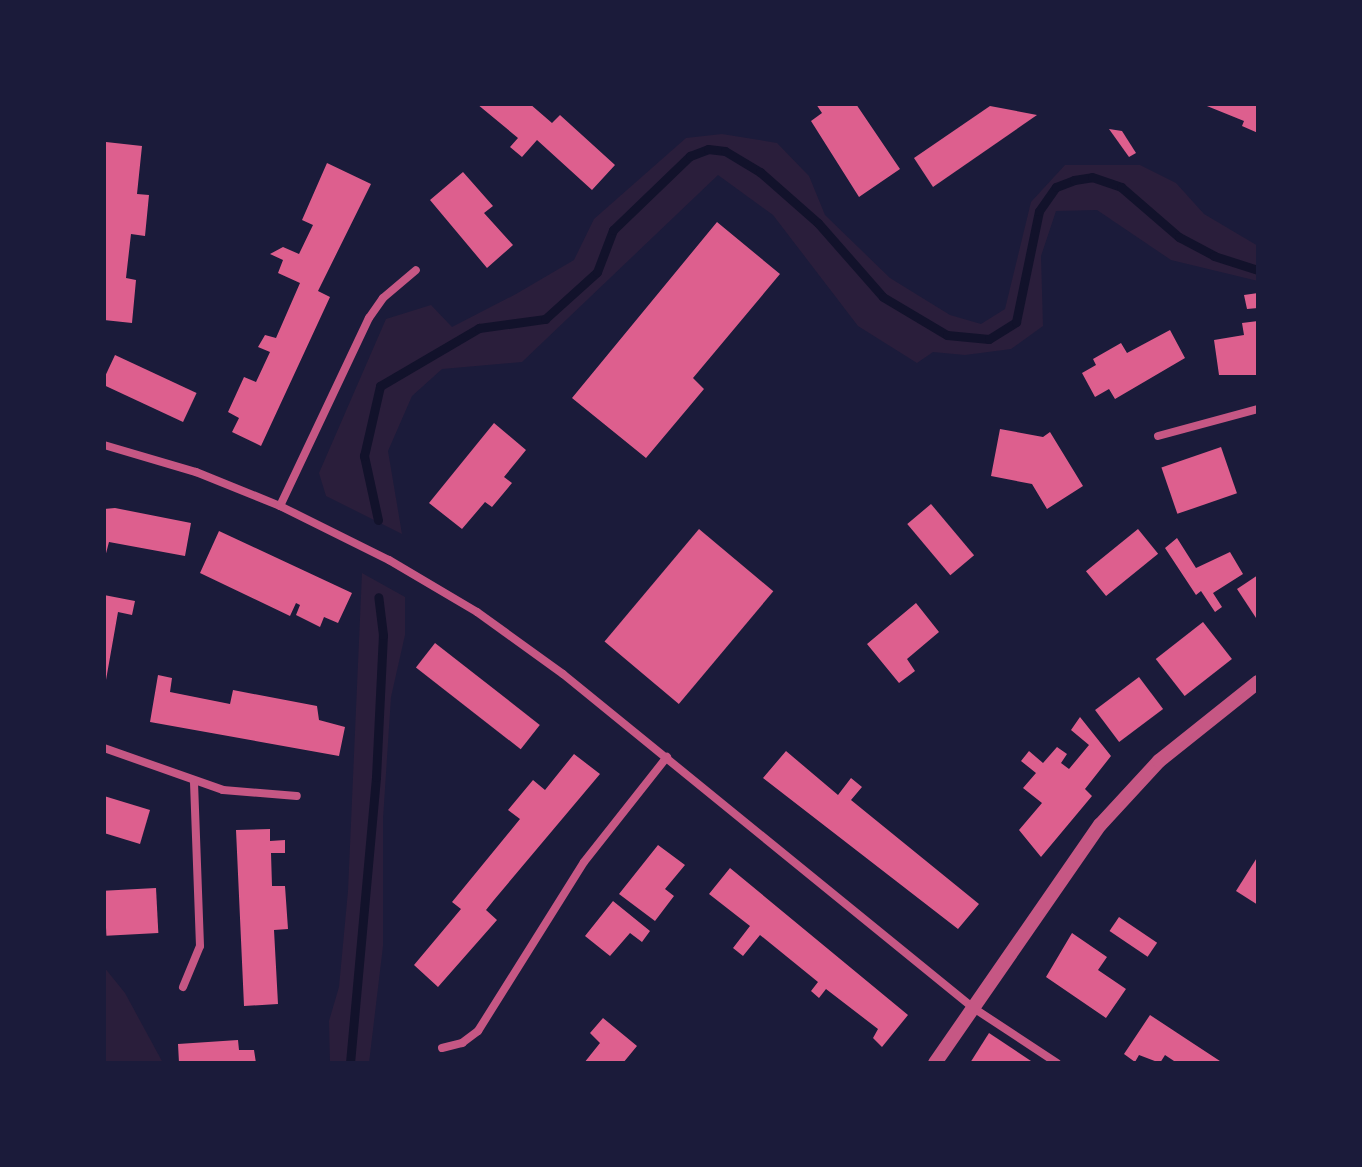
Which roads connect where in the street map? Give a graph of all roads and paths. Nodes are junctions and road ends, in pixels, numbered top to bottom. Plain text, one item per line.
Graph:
1 (416, 270) dead end
2 (1258, 409) edge
3 (1158, 436) dead end
4 (104, 445) edge
5 (280, 506) junction
6 (1258, 682) edge
7 (104, 748) edge
8 (667, 757) junction
9 (194, 781) junction
10 (297, 796) dead end
11 (183, 987) dead end
12 (972, 1007) junction
13 (442, 1048) dead end
14 (935, 1063) edge
15 (1057, 1063) edge

1 - 5 street
2 - 3 street
4 - 5 street
5 - 8 street
6 - 12 street
7 - 9 street
8 - 12 street
8 - 13 street
9 - 10 street
9 - 11 street
12 - 14 street
12 - 15 street

